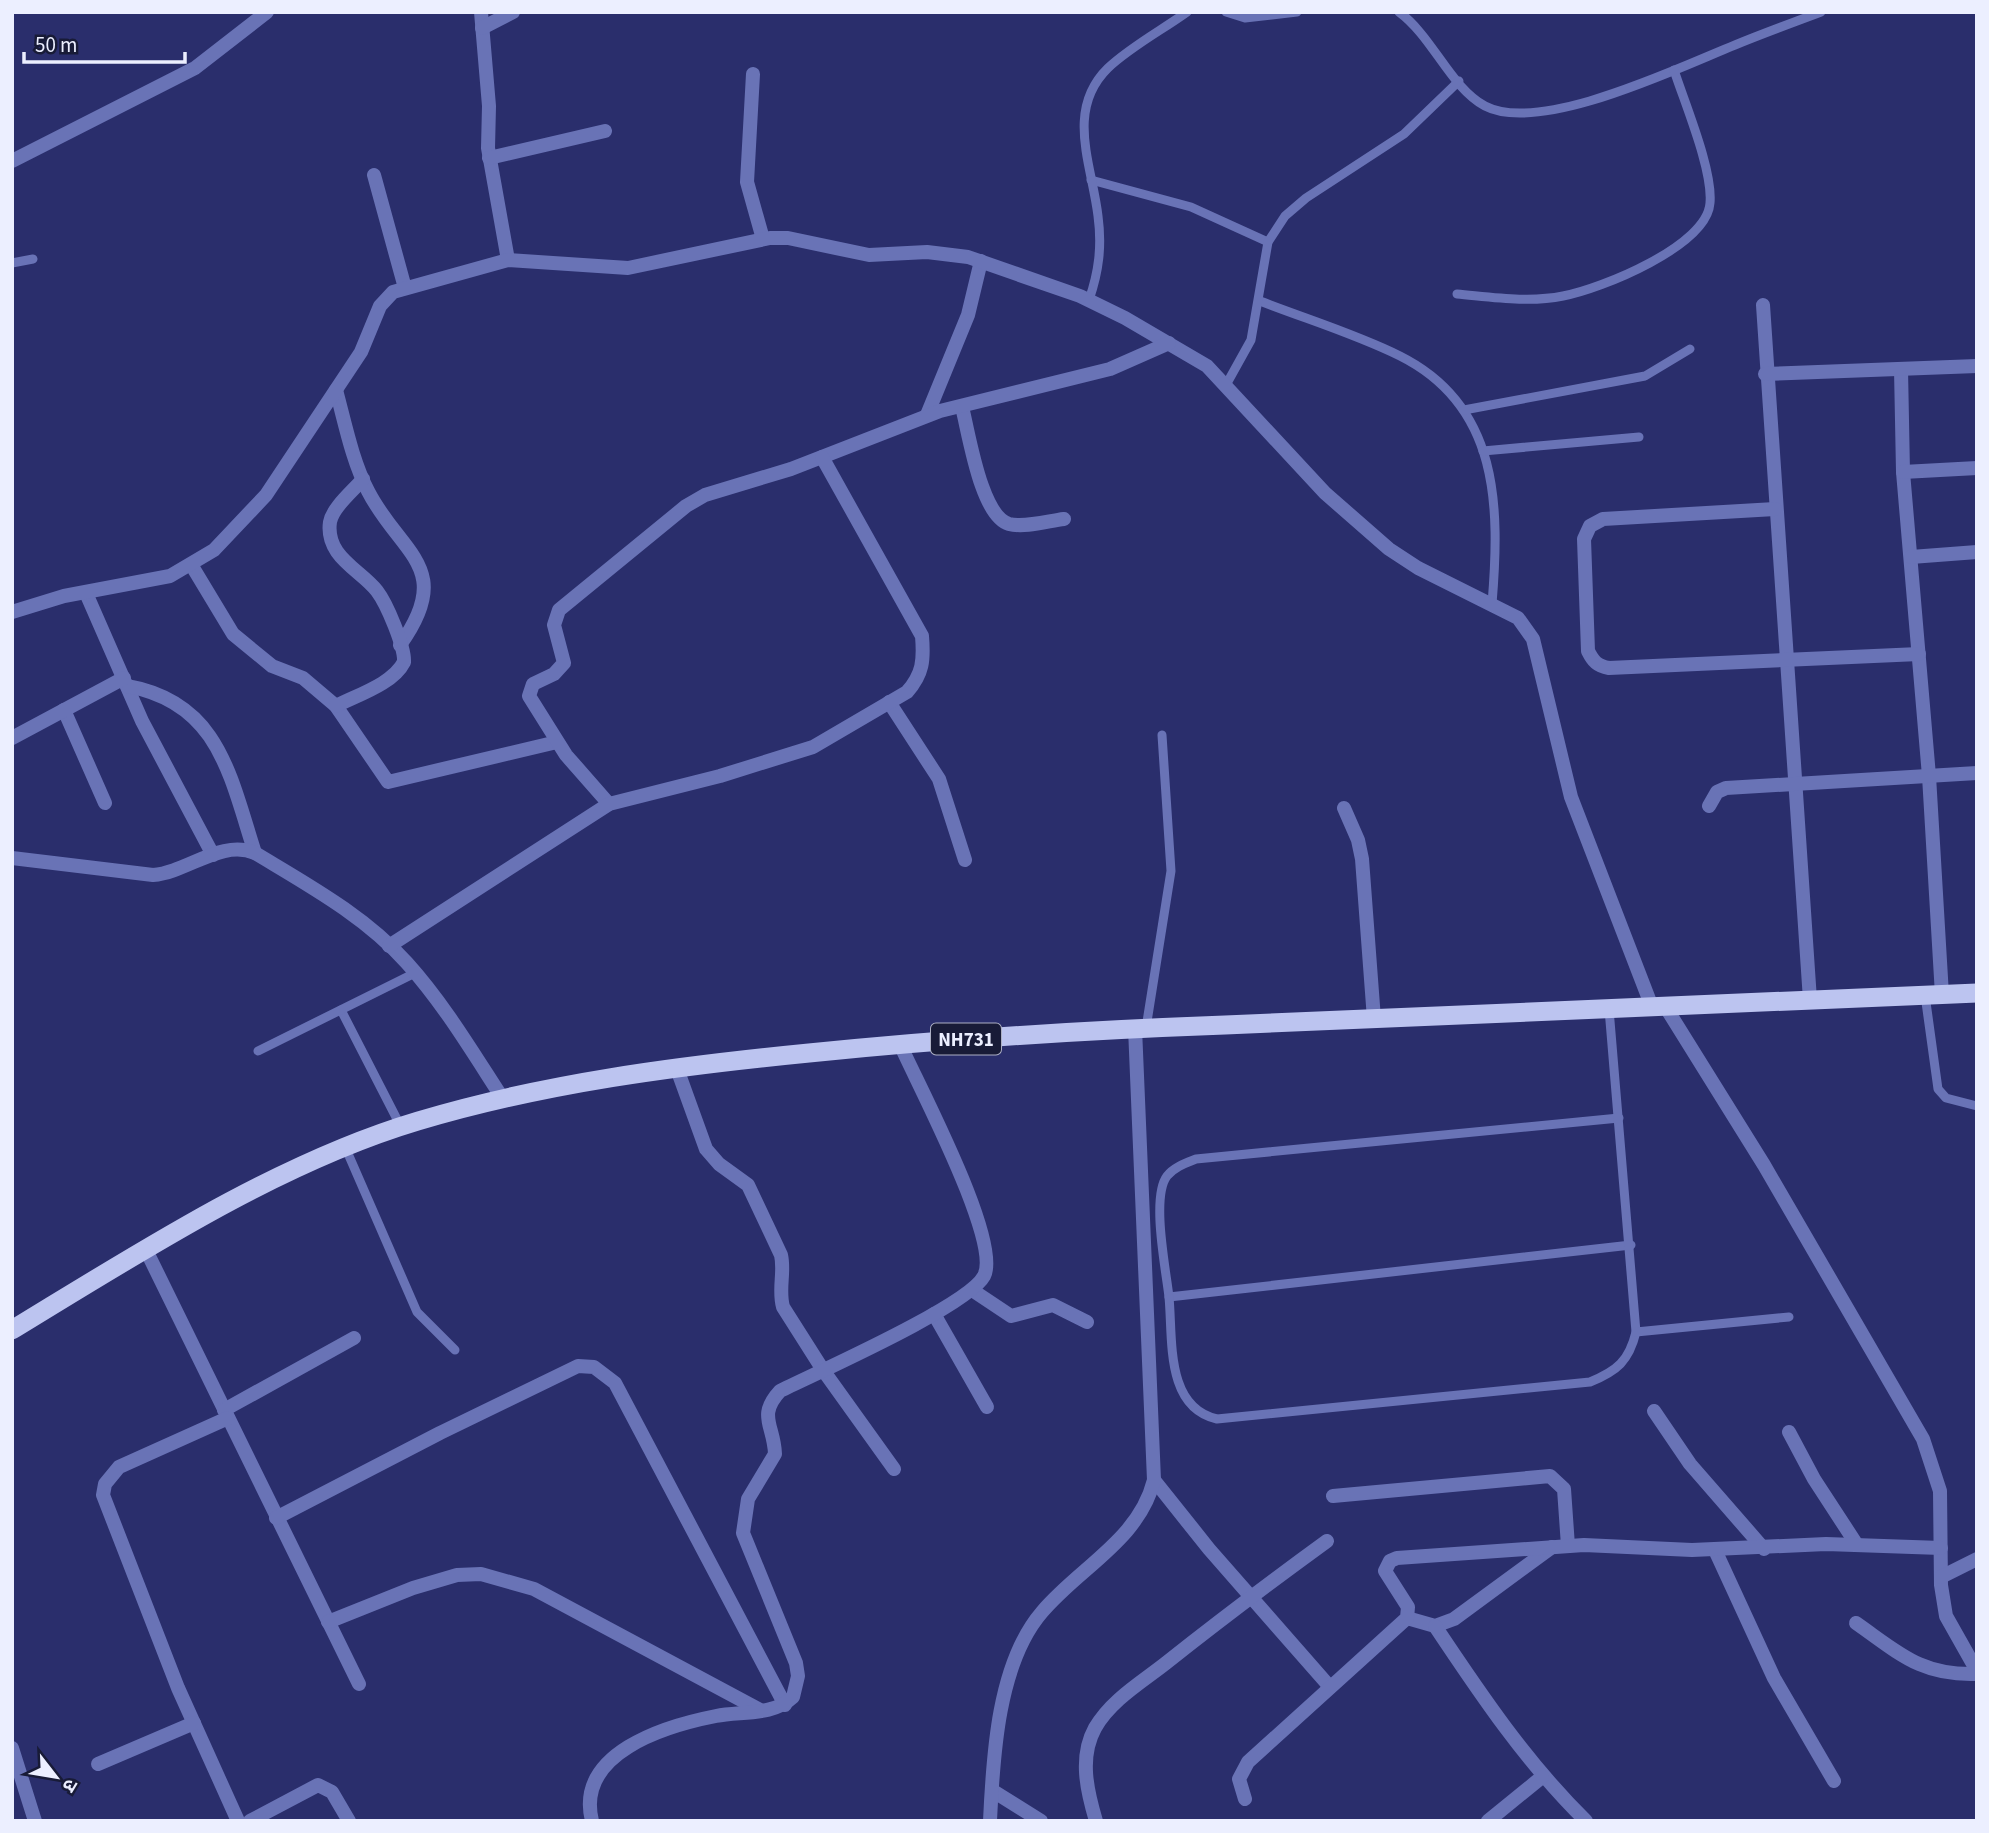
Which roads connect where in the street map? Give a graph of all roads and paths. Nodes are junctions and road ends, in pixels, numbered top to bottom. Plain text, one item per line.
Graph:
1 (267, 12) edge
2 (481, 12) edge
3 (513, 12) edge
4 (1187, 12) edge
5 (1226, 12) edge
6 (1297, 12) edge
7 (1399, 12) edge
8 (1821, 12) edge
9 (482, 28) junction
10 (1675, 70) junction
11 (753, 75) dead end
12 (1459, 80) junction
13 (605, 131) dead end
14 (489, 158) junction
15 (12, 161) edge
16 (374, 175) dead end
17 (1091, 180) junction
18 (763, 239) junction
19 (1268, 242) junction
20 (33, 259) dead end
21 (508, 260) junction
22 (981, 261) junction
23 (12, 263) edge
24 (405, 288) junction
25 (1457, 294) dead end
26 (1088, 300) junction
27 (1260, 301) junction
28 (1763, 305) dead end
29 (1169, 343) junction
30 (1690, 349) dead end
31 (1977, 366) edge
32 (1901, 369) junction
33 (1765, 373) junction
34 (1226, 385) junction
35 (335, 390) junction
36 (962, 407) junction
37 (1464, 410) junction
38 (927, 415) junction
39 (1639, 437) dead end
40 (1483, 451) junction
41 (822, 457) junction
42 (1977, 468) edge
43 (1903, 472) junction
44 (363, 479) junction
45 (1775, 509) junction
46 (1064, 519) dead end
47 (1977, 552) edge
48 (1910, 557) junction
49 (191, 566) junction
50 (86, 593) junction
51 (1493, 604) junction
52 (12, 612) edge
53 (400, 645) junction
54 (1919, 654) junction
55 (1786, 660) junction
56 (125, 682) junction
57 (889, 702) junction
58 (336, 706) junction
59 (64, 710) junction
60 (1162, 735) dead end
61 (12, 738) edge
62 (557, 742) junction
63 (1977, 773) edge
64 (1929, 776) junction
65 (1797, 783) junction
66 (105, 803) dead end
67 (609, 804) junction
68 (1709, 806) dead end
69 (1344, 808) dead end
70 (255, 853) junction
71 (213, 855) junction
72 (12, 858) edge
73 (965, 860) dead end
74 (389, 946) junction
75 (415, 973) junction
76 (1977, 993) edge
77 (1933, 995) junction
78 (1810, 1000) junction
79 (1659, 1007) junction
80 (1609, 1009) junction
81 (341, 1010) junction
82 (1374, 1019) junction
83 (1140, 1028) junction
84 (900, 1044) junction
85 (258, 1051) dead end
86 (676, 1066) junction
87 (503, 1099) junction
88 (1977, 1106) edge
89 (1619, 1118) junction
90 (401, 1127) junction
91 (346, 1149) junction
92 (1631, 1245) junction
93 (146, 1250) junction
94 (972, 1290) junction
95 (1169, 1297) junction
96 (934, 1314) junction
97 (1789, 1317) dead end
98 (1087, 1322) dead end
99 (12, 1330) edge
100 (1636, 1332) junction
101 (354, 1338) dead end
102 (455, 1350) dead end
103 (823, 1370) junction
104 (987, 1407) dead end
105 (1654, 1411) dead end
106 (226, 1414) junction
107 (1789, 1432) dead end
108 (894, 1469) dead end
109 (1154, 1479) junction
110 (1333, 1496) dead end
111 (276, 1518) junction
112 (1327, 1541) dead end
113 (1857, 1545) junction
114 (1561, 1546) junction
115 (1941, 1548) junction
116 (1764, 1549) junction
117 (1714, 1550) junction
118 (1977, 1559) edge
119 (1941, 1577) junction
120 (1250, 1597) junction
121 (1407, 1618) junction
122 (328, 1622) junction
123 (1856, 1623) dead end
124 (1435, 1626) junction
125 (1977, 1673) edge
126 (359, 1684) dead end
127 (1330, 1687) junction
128 (785, 1705) junction
129 (761, 1710) junction
130 (194, 1723) junction
131 (12, 1748) edge
132 (98, 1764) dead end
133 (1542, 1777) junction
134 (1833, 1781) dead end
135 (993, 1791) junction
136 (1245, 1799) dead end
137 (35, 1821) edge
138 (238, 1821) edge
139 (250, 1821) edge
140 (349, 1821) edge
141 (592, 1821) edge
142 (990, 1821) edge
143 (1041, 1821) edge
144 (1097, 1821) edge
145 (1488, 1821) edge
146 (1586, 1821) edge

1 - 15 street
2 - 9 street
3 - 9 street
4 - 17 lane
5 - 6 lane
7 - 12 lane
8 - 10 lane
9 - 14 street
10 - 12 lane
10 - 25 lane
11 - 18 street
12 - 19 lane
13 - 14 street
14 - 21 street
16 - 24 street
17 - 19 lane
17 - 26 lane
18 - 21 street
18 - 22 street
19 - 27 lane
20 - 23 lane
21 - 24 street
22 - 26 street
22 - 38 street
24 - 35 street
26 - 29 street
27 - 34 lane
27 - 37 lane
28 - 33 street
29 - 34 street
29 - 36 street
30 - 37 lane
31 - 32 street
32 - 33 street
32 - 43 street
33 - 45 street
34 - 51 street
35 - 44 street
35 - 49 street
36 - 38 street
36 - 46 street
37 - 40 lane
38 - 41 street
39 - 40 lane
40 - 51 lane
41 - 57 street
41 - 62 street
42 - 43 street
43 - 48 street
44 - 53 street
44 - 53 street
45 - 55 street
45 - 55 street
47 - 48 street
48 - 54 street
49 - 50 street
49 - 58 street
50 - 52 street
50 - 56 street
51 - 79 street
53 - 58 street
54 - 55 street
54 - 64 street
55 - 65 street
56 - 59 street
56 - 70 street
56 - 71 street
57 - 67 street
57 - 73 street
58 - 62 street
59 - 61 street
59 - 66 street
60 - 83 lane
62 - 67 street
63 - 64 street
64 - 65 street
64 - 77 street
65 - 68 street
65 - 78 street
67 - 74 street
69 - 82 street
70 - 71 street
70 - 74 street
71 - 72 street
74 - 75 street
75 - 81 lane
75 - 87 street
76 - 77 highway, NH731
77 - 78 highway, NH731
77 - 88 lane
78 - 79 highway, NH731
79 - 80 highway, NH731
79 - 115 street
80 - 82 highway, NH731
80 - 89 lane
81 - 85 lane
81 - 90 lane
82 - 83 highway, NH731
83 - 84 highway, NH731
83 - 109 street
84 - 86 highway, NH731
84 - 94 street
86 - 87 highway, NH731
86 - 103 street
87 - 90 highway, NH731
89 - 92 lane
89 - 95 lane
90 - 91 highway, NH731
91 - 93 highway, NH731
91 - 102 lane
92 - 95 lane
92 - 100 lane
93 - 99 highway, NH731
93 - 106 street
94 - 96 street
94 - 98 street
95 - 100 lane
96 - 103 street
96 - 104 street
97 - 100 lane
101 - 106 street
103 - 108 street
103 - 128 street
105 - 116 street
106 - 111 street
106 - 130 street
107 - 113 street
109 - 120 street
109 - 135 street
110 - 114 street
111 - 122 street
111 - 128 street
112 - 120 street
113 - 115 street
113 - 116 street
114 - 117 street
114 - 121 street
114 - 124 street
115 - 119 street
116 - 117 street
117 - 134 street
118 - 119 street
119 - 125 street
120 - 127 street
120 - 144 street
121 - 124 street
121 - 127 street
122 - 126 street
122 - 129 street
123 - 125 street
124 - 133 street
127 - 136 street
128 - 129 street
129 - 141 street
130 - 132 street
130 - 138 street
131 - 137 street
133 - 145 street
133 - 146 street
135 - 142 street
135 - 143 street
139 - 140 street

